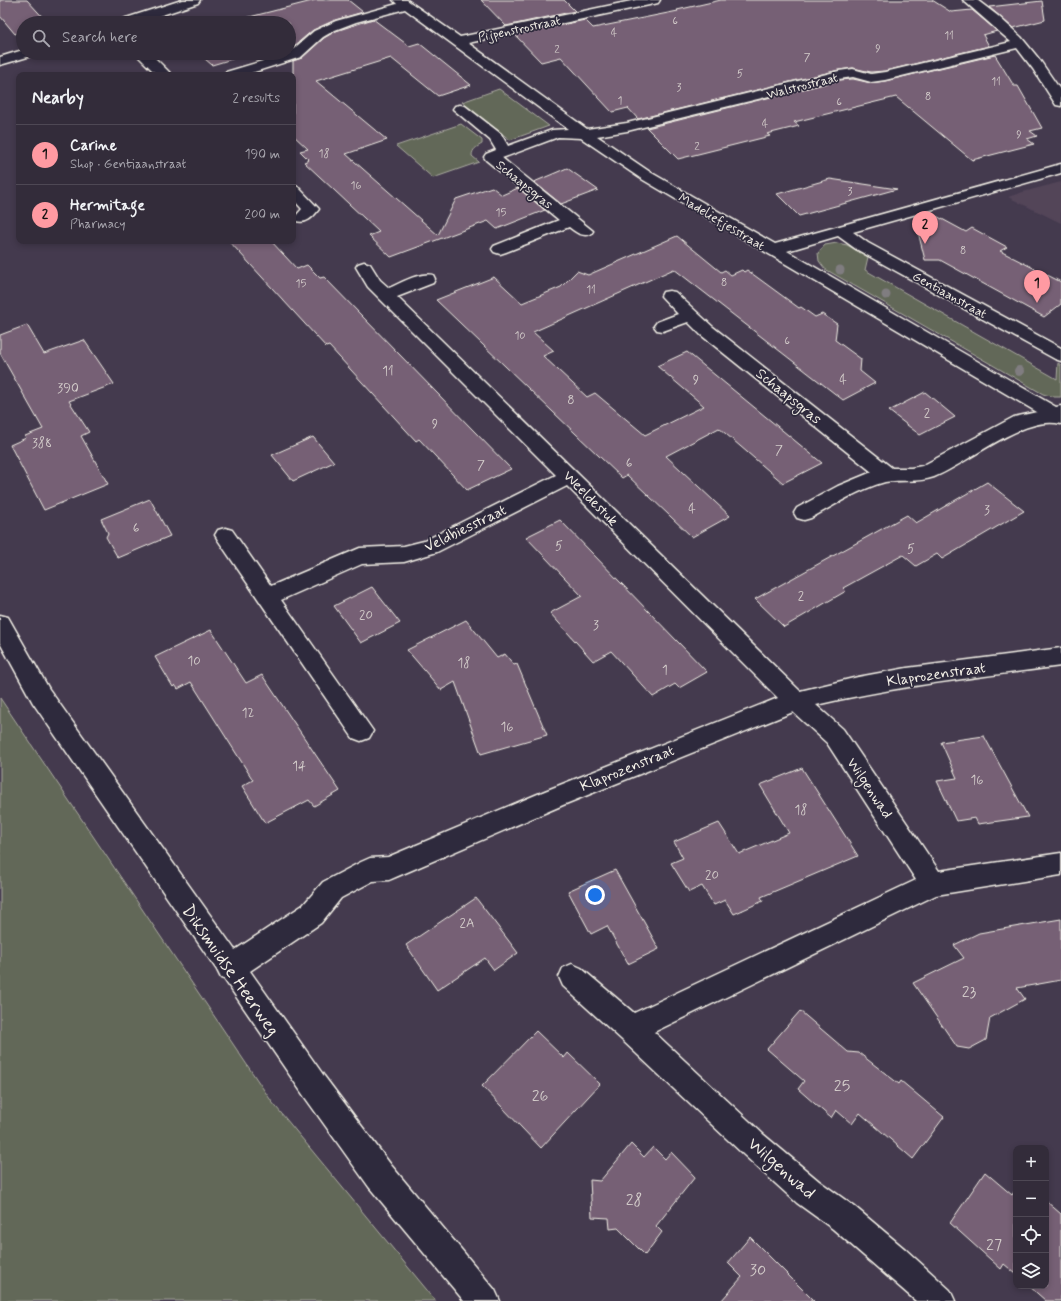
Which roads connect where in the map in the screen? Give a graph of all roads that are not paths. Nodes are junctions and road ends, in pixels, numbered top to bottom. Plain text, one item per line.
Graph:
1 (194, 0) edge
2 (595, 0) edge
3 (654, 0) edge
4 (969, 0) edge
5 (403, 2) edge
6 (605, 10) junction
7 (146, 16) edge
8 (457, 41) junction
9 (1020, 44) junction
10 (296, 54) edge
11 (16, 56) edge
12 (150, 60) edge
13 (278, 60) edge
14 (0, 61) edge
15 (162, 72) edge
16 (241, 72) edge
17 (1061, 102) edge
18 (460, 109) dead end
19 (584, 134) junction
20 (505, 152) junction
21 (1061, 168) edge
22 (296, 193) edge
23 (302, 218) dead end
24 (570, 221) junction
25 (840, 230) junction
26 (585, 231) dead end
27 (500, 249) dead end
28 (772, 250) junction
29 (364, 267) dead end
30 (427, 279) dead end
31 (386, 295) junction
32 (669, 296) dead end
33 (691, 315) junction
34 (663, 326) dead end
35 (1061, 355) edge
36 (1059, 415) edge
37 (888, 475) junction
38 (569, 477) junction
39 (804, 513) dead end
40 (225, 534) dead end
41 (267, 597) junction
42 (0, 623) edge
43 (1061, 657) edge
44 (796, 701) junction
45 (361, 731) dead end
46 (1061, 864) edge
47 (933, 884) junction
48 (230, 969) junction
49 (572, 977) dead end
50 (630, 1029) junction
51 (484, 1301) edge
52 (939, 1301) edge

1 - 7 street
2 - 6 street
3 - 6 street, Pijpenstrostraat
4 - 9 street
5 - 8 street, Madeliefjesstraat
5 - 10 street
6 - 8 street, Pijpenstrostraat
8 - 19 street, Madeliefjesstraat
9 - 17 street
9 - 19 street, Walstrostraat
11 - 14 street
12 - 15 street
13 - 16 street
18 - 20 street, Schaapsgras
19 - 20 street, Schaapsgras
19 - 28 street, Madeliefjesstraat
20 - 24 street, Schaapsgras
21 - 25 street
22 - 23 street
24 - 26 street, Schaapsgras
24 - 27 street, Schaapsgras
25 - 28 street
25 - 35 street, Gentiaanstraat
28 - 36 street, Madeliefjesstraat
29 - 31 street, Weeldestuk
30 - 31 street
31 - 38 street, Weeldestuk
32 - 33 street, Schaapsgras
33 - 34 street
33 - 37 street, Schaapsgras
36 - 37 street
37 - 39 street
38 - 41 street, Veldbiesstraat
38 - 44 street, Weeldestuk
40 - 41 street
41 - 45 street
42 - 48 street, Diksmuidse Heerweg
43 - 44 street, Klaprozenstraat
44 - 47 street, Wilgenwad
44 - 48 street, Klaprozenstraat
46 - 47 street
47 - 50 street
48 - 51 street, Diksmuidse Heerweg
49 - 50 street, Wilgenwad
50 - 52 street, Wilgenwad

